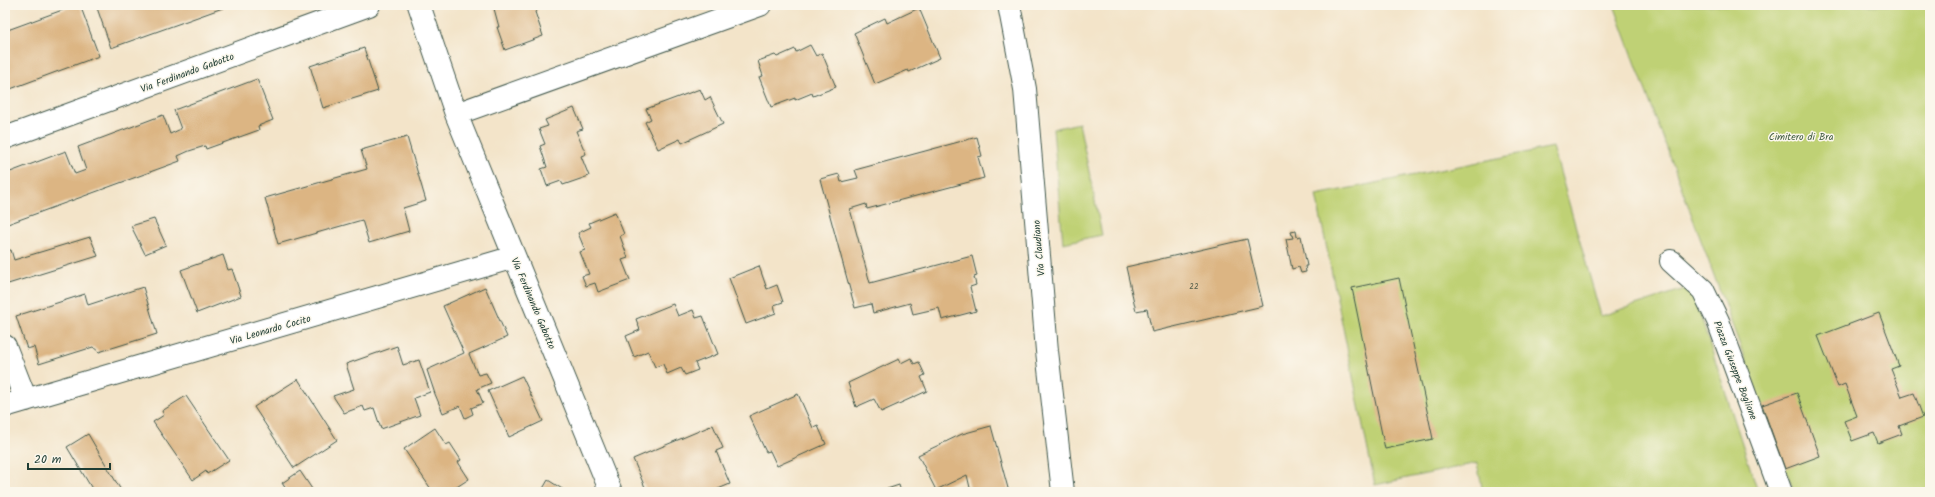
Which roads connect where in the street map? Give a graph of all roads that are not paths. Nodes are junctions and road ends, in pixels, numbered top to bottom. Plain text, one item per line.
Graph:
1 (369, 5) edge
2 (419, 5) edge
3 (760, 5) edge
4 (1009, 5) edge
5 (456, 114) junction
6 (5, 138) edge
7 (514, 257) junction
8 (1671, 261) dead end
9 (5, 346) edge
10 (26, 400) junction
11 (5, 406) edge
12 (611, 492) edge
13 (1063, 492) edge
14 (1781, 492) edge

1 - 6 street, Via Ferdinando Gabotto
2 - 5 street, Via Ferdinando Gabotto
3 - 5 street
4 - 13 street, Via Claudiano
5 - 7 street, Via Ferdinando Gabotto
7 - 10 street, Via Leonardo Cocito
7 - 12 street, Via Ferdinando Gabotto
8 - 14 street, Piazza Giuseppe Boglione
9 - 10 street
10 - 11 street, Via Leonardo Cocito

